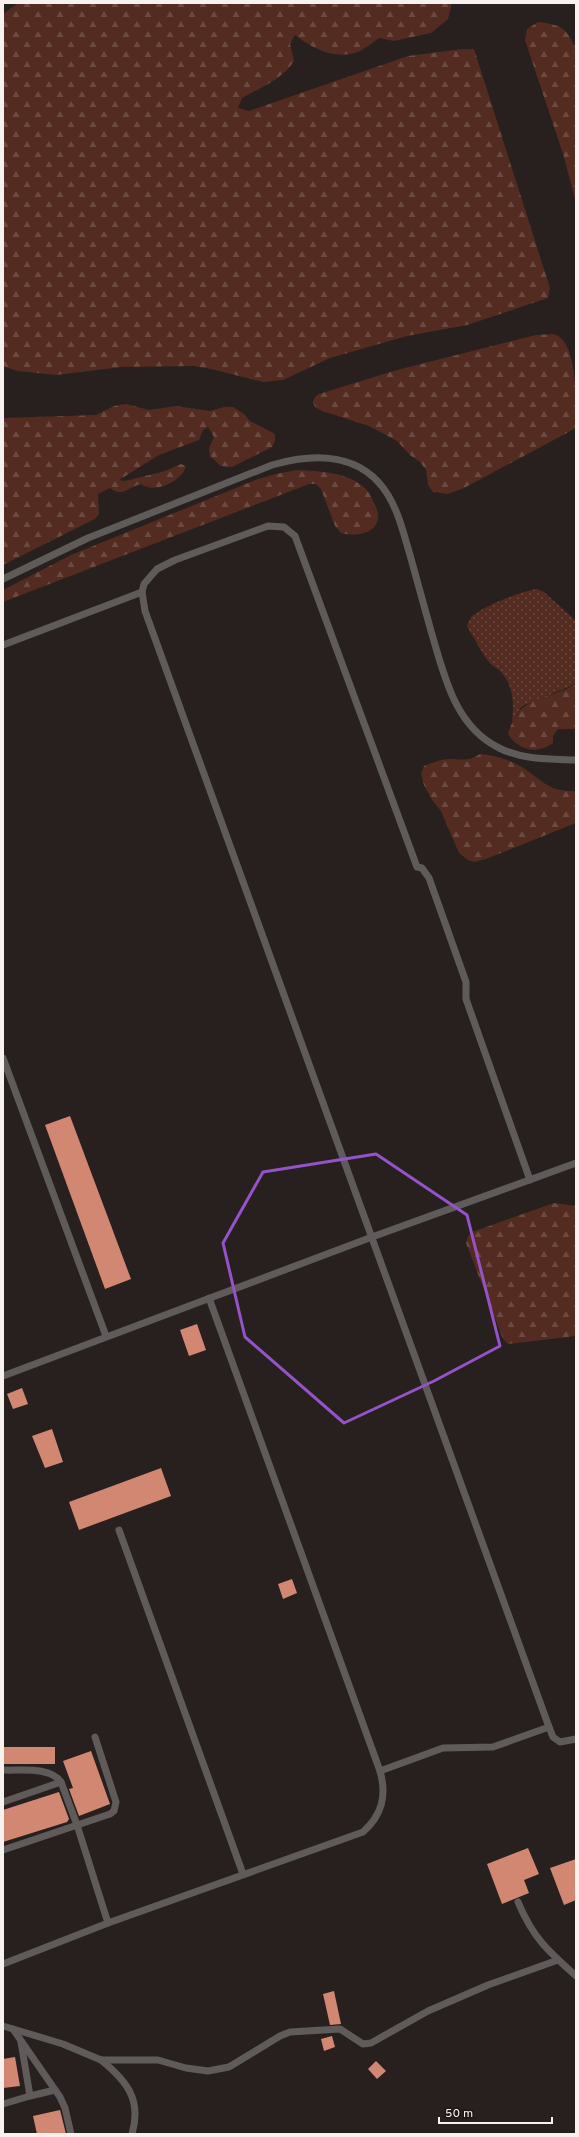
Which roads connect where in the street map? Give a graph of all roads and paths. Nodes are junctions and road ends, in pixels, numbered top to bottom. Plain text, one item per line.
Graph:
1 (3, 579) edge
2 (142, 592) junction
3 (3, 645) edge
4 (576, 760) edge
5 (3, 1058) edge
6 (576, 1163) edge
7 (530, 1180) junction
8 (372, 1237) junction
9 (209, 1298) junction
10 (106, 1336) junction
11 (3, 1376) edge
12 (119, 1530) dead end
13 (549, 1727) junction
14 (95, 1737) dead end
15 (576, 1739) edge
16 (3, 1770) edge
17 (380, 1771) junction
18 (61, 1782) junction
19 (3, 1802) edge
20 (77, 1825) junction
21 (3, 1850) edge
22 (243, 1874) junction
23 (518, 1902) dead end
24 (108, 1923) junction
25 (558, 1960) junction
26 (3, 1964) edge
27 (576, 1976) edge
28 (3, 2026) edge
29 (13, 2029) junction
30 (21, 2040) junction
31 (101, 2060) junction
32 (55, 2090) junction
33 (30, 2096) junction
34 (3, 2104) edge
35 (71, 2134) edge
36 (132, 2134) edge

1 - 4 lane
2 - 3 lane
2 - 7 lane
2 - 8 lane
5 - 10 lane
6 - 7 lane
7 - 8 lane
8 - 9 lane
8 - 13 lane
9 - 10 lane
9 - 17 lane
10 - 11 lane
12 - 22 lane
13 - 15 lane
13 - 17 lane
14 - 20 lane
16 - 18 lane
17 - 22 lane
18 - 19 lane
18 - 20 lane
20 - 21 lane
20 - 24 lane
22 - 24 lane
23 - 25 lane
24 - 26 lane
25 - 27 lane
25 - 31 lane
28 - 29 lane
29 - 30 lane
29 - 31 lane
30 - 32 lane
30 - 33 lane
31 - 36 lane
32 - 33 lane
32 - 35 lane
33 - 34 lane

